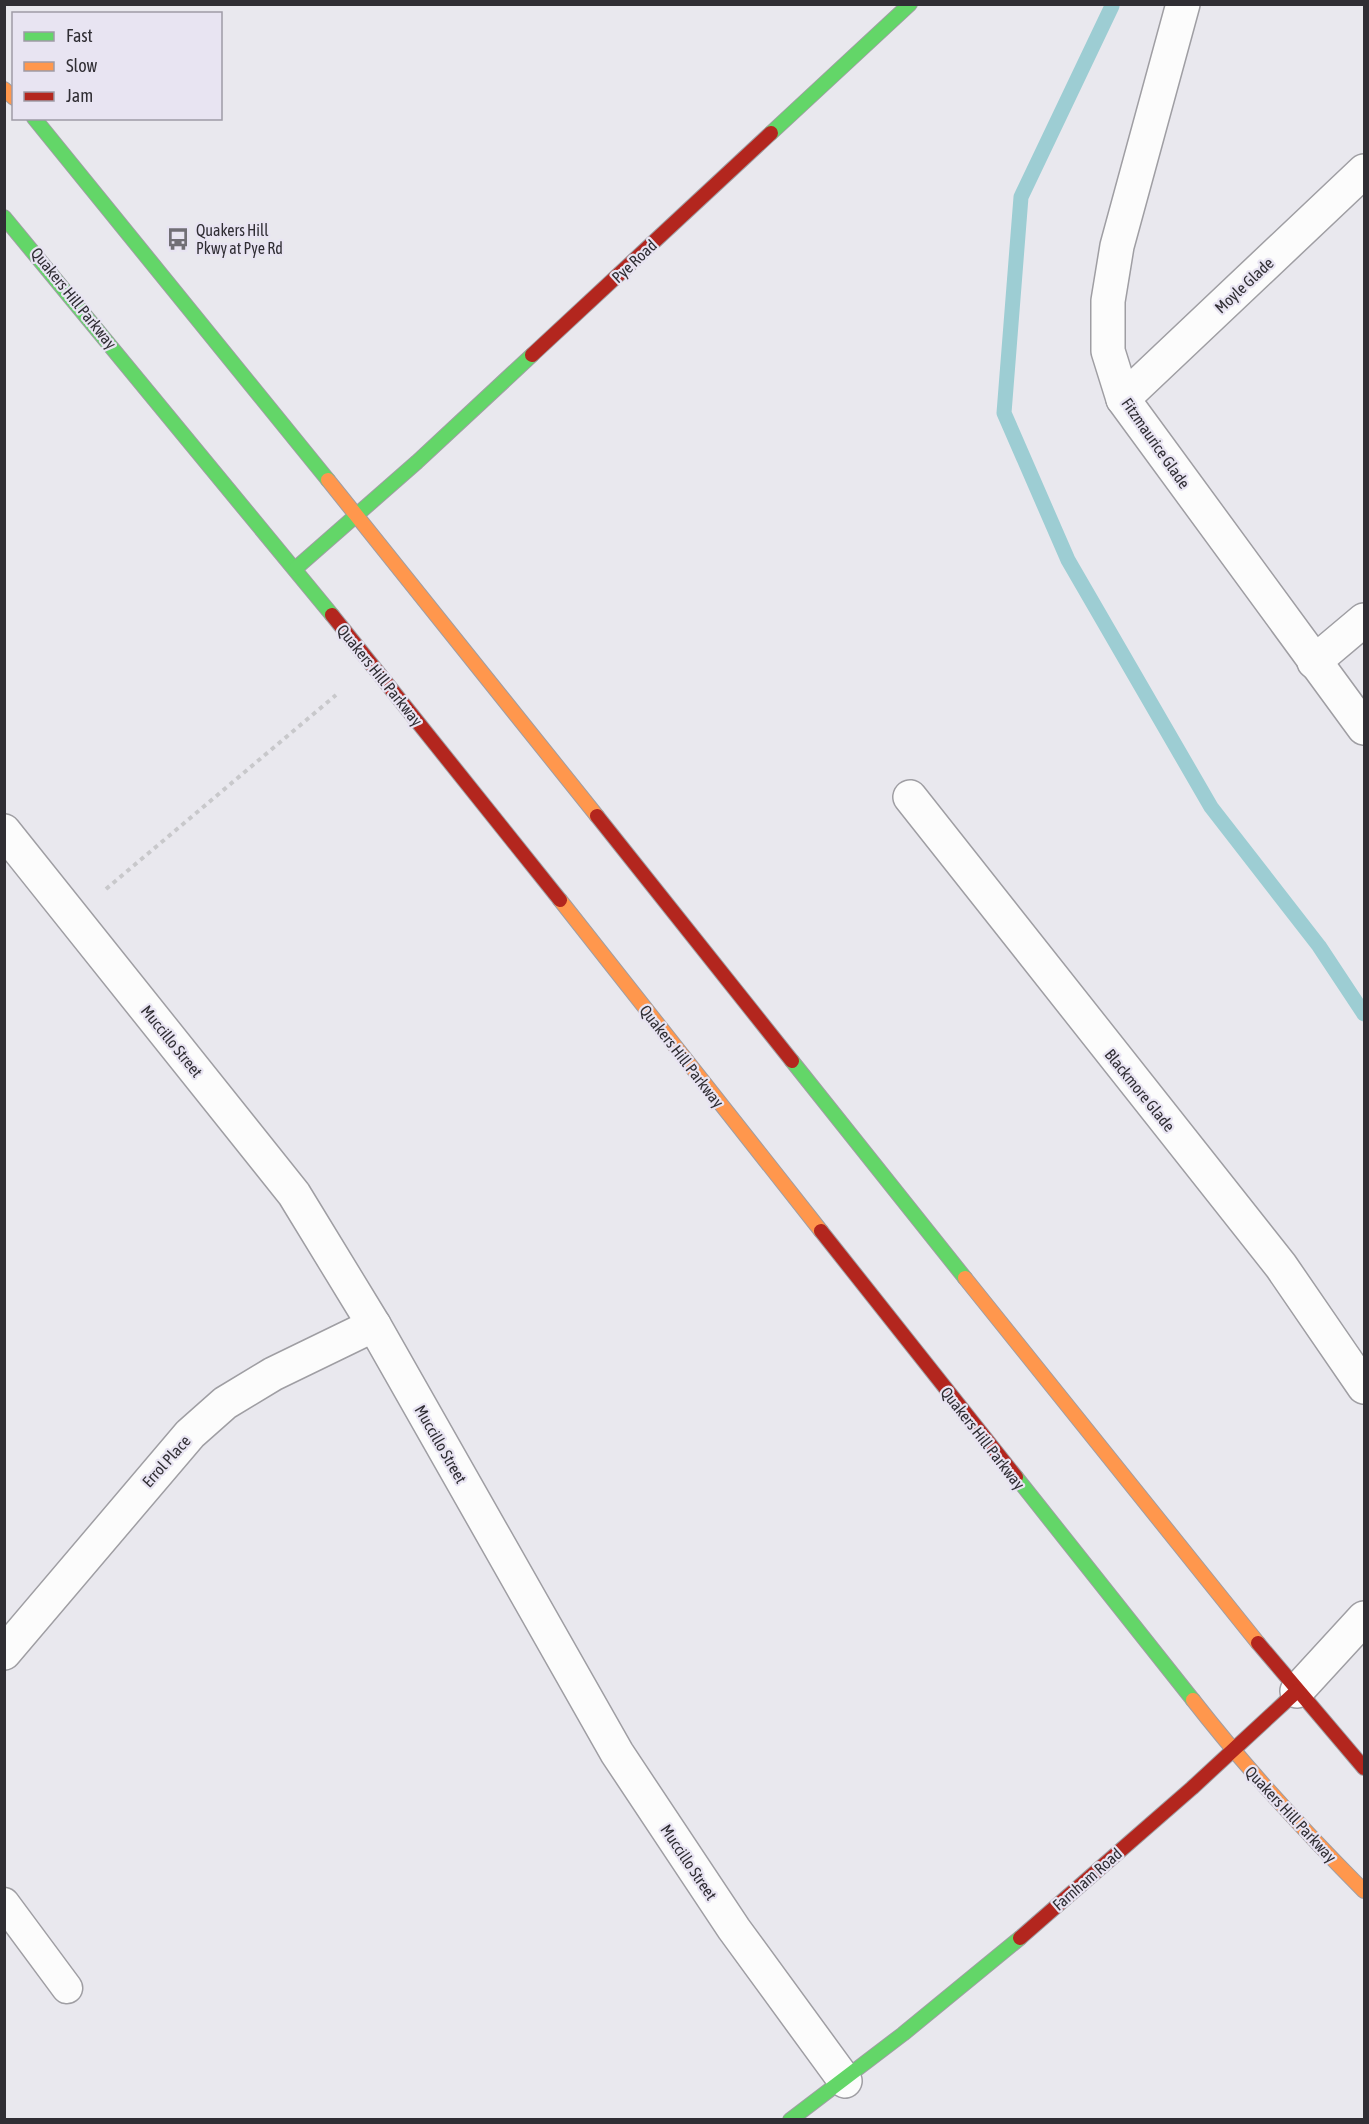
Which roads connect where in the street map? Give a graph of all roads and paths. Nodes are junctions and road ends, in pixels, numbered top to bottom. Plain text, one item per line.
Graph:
1 (910, 4) edge
2 (1183, 4) edge
3 (36, 120) edge
4 (1365, 171) edge
5 (4, 217) edge
6 (1124, 399) junction
7 (357, 515) junction
8 (295, 569) junction
9 (1365, 620) edge
10 (1314, 662) junction
11 (336, 695) dead end
12 (1365, 728) edge
13 (910, 797) dead end
14 (4, 831) edge
15 (74, 916) junction
16 (374, 1324) junction
17 (1365, 1388) edge
18 (1365, 1618) edge
19 (4, 1653) edge
20 (1297, 1691) junction
21 (1234, 1752) junction
22 (1365, 1768) edge
23 (1365, 1891) edge
24 (4, 1902) edge
25 (67, 1988) dead end
26 (845, 2081) junction
27 (790, 2120) edge

1 - 7 main road, Pye Road
2 - 6 street, Fitzmaurice Glade
3 - 7 main road
4 - 6 street, Moyle Glade
5 - 8 main road, Quakers Hill Parkway
6 - 10 street, Fitzmaurice Glade
7 - 8 main road, Pye Road
7 - 20 main road
8 - 21 main road, Quakers Hill Parkway
9 - 10 street
10 - 12 street, Fitzmaurice Glade
11 - 15 path
13 - 17 street, Blackmore Glade
14 - 15 street, Muccillo Street
15 - 16 street, Muccillo Street
16 - 19 street, Errol Place
16 - 26 street, Muccillo Street
18 - 20 street, Farnham Road
20 - 21 main road, Farnham Road
20 - 22 main road
21 - 23 main road, Quakers Hill Parkway
21 - 26 main road, Farnham Road
24 - 25 lane
26 - 27 main road, Farnham Road

